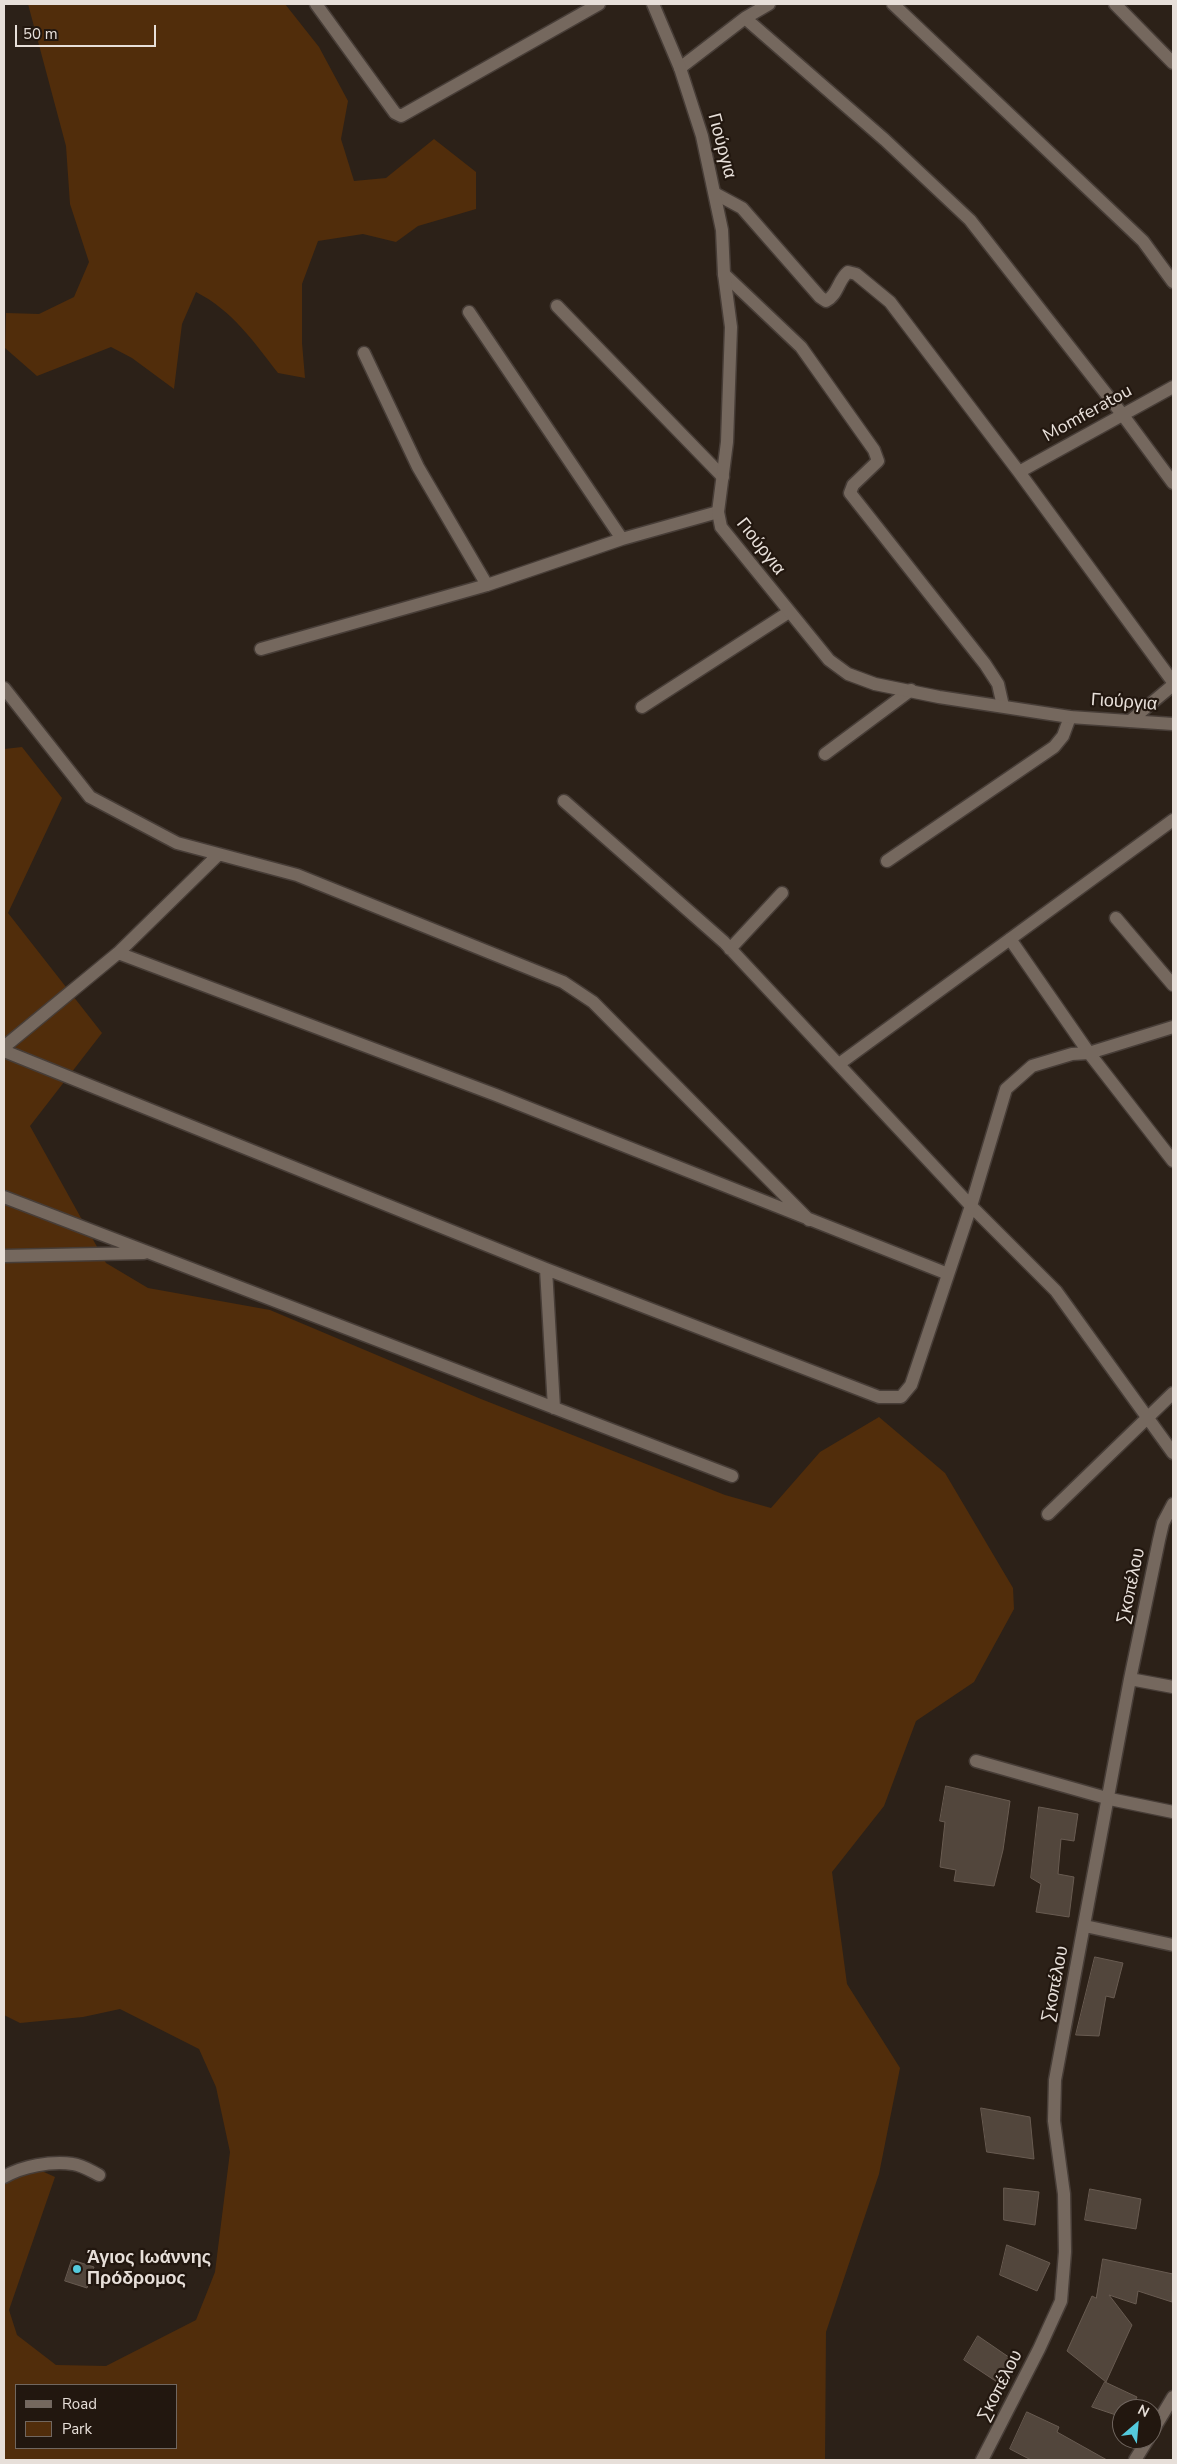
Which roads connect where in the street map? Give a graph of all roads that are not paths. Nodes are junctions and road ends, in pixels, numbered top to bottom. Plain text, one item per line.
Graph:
1 (316, 4) edge
2 (599, 4) edge
3 (653, 4) edge
4 (769, 4) edge
5 (893, 4) edge
6 (1115, 4) edge
7 (745, 18) junction
8 (1173, 63) edge
9 (680, 68) junction
10 (716, 194) junction
11 (724, 274) junction
12 (1173, 282) edge
13 (557, 306) dead end
14 (469, 312) dead end
15 (364, 353) dead end
16 (1173, 387) edge
17 (1122, 414) junction
18 (1019, 472) junction
19 (723, 477) junction
20 (1173, 483) edge
21 (718, 512) junction
22 (622, 539) junction
23 (487, 585) junction
24 (789, 612) junction
25 (261, 649) dead end
26 (1173, 683) edge
27 (4, 688) edge
28 (911, 690) junction
29 (1003, 706) junction
30 (642, 707) dead end
31 (1070, 717) junction
32 (1130, 721) junction
33 (1173, 724) edge
34 (825, 754) dead end
35 (564, 801) dead end
36 (1173, 820) edge
37 (218, 854) junction
38 (887, 861) dead end
39 (782, 892) dead end
40 (1116, 918) dead end
41 (1010, 939) junction
42 (730, 949) junction
43 (118, 953) junction
44 (1173, 985) edge
45 (1173, 1027) edge
46 (4, 1047) edge
47 (4, 1051) edge
48 (1089, 1053) junction
49 (839, 1064) junction
50 (1173, 1161) edge
51 (4, 1197) edge
52 (971, 1206) junction
53 (809, 1220) junction
54 (151, 1252) junction
55 (4, 1256) edge
56 (546, 1269) junction
57 (948, 1274) junction
58 (1173, 1393) edge
59 (554, 1408) junction
60 (1148, 1417) junction
61 (1173, 1453) edge
62 (732, 1476) dead end
63 (1173, 1504) edge
64 (1048, 1514) dead end
65 (1130, 1679) junction
66 (1173, 1687) edge
67 (976, 1761) dead end
68 (1110, 1799) junction
69 (1173, 1812) edge
70 (1085, 1926) junction
71 (1173, 1945) edge
72 (99, 2175) dead end
73 (4, 2177) edge
74 (1173, 2397) edge
75 (1162, 2415) edge
76 (1142, 2449) edge
77 (988, 2458) edge
78 (1135, 2460) edge

1 - 2 street
3 - 9 street, Γιούργια
4 - 7 street
5 - 12 street
6 - 8 street
7 - 9 street
7 - 17 street
9 - 10 street, Γιούργια
10 - 11 street, Γιούργια
10 - 18 street
11 - 19 street, Γιούργια
11 - 29 street
13 - 19 street
14 - 22 street
15 - 23 street
16 - 17 street, Momferatou
17 - 18 street, Momferatou
17 - 20 street
18 - 26 street
19 - 21 street, Γιούργια
21 - 22 street
21 - 24 street, Γιούργια
22 - 23 street
23 - 25 street
24 - 28 street, Γιούργια
24 - 30 street
26 - 32 street
27 - 37 street
28 - 29 street, Γιούργια
28 - 34 street
29 - 31 street, Γιούργια
31 - 32 street, Γιούργια
31 - 38 street
32 - 33 street, Γιούργια
35 - 42 street
36 - 41 street
37 - 43 street
37 - 53 street
39 - 42 street
40 - 44 street
41 - 48 street
41 - 49 street
42 - 49 street
43 - 46 street
43 - 53 street
45 - 48 street
47 - 56 street
48 - 50 street
48 - 52 street
49 - 52 street
51 - 54 street
52 - 57 street
52 - 60 street
53 - 57 street
54 - 55 street
54 - 59 street
56 - 57 street
56 - 59 street
58 - 60 street
59 - 62 street
60 - 61 street
60 - 64 street
63 - 65 street, Σκοπέλου
65 - 66 street
65 - 68 street, Σκοπέλου
67 - 68 street
68 - 69 street
68 - 70 street, Σκοπέλου
70 - 71 street
70 - 77 street, Σκοπέλου
72 - 73 street
74 - 75 street
76 - 78 street

